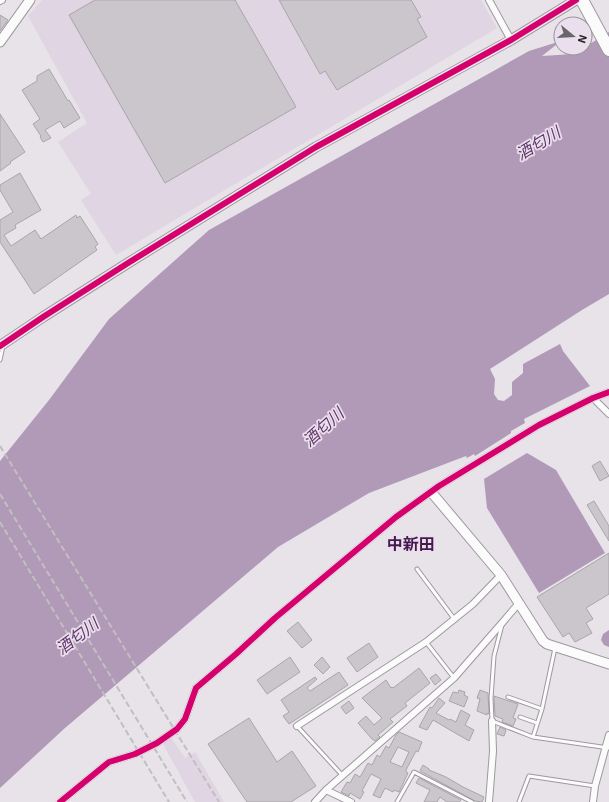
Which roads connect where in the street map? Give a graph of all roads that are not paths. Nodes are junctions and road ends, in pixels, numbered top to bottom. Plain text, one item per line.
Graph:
1 (30, 0) edge
2 (489, 0) edge
3 (576, 0) edge
4 (582, 0) edge
5 (511, 40) junction
6 (0, 42) edge
7 (609, 50) edge
8 (2, 345) edge
9 (0, 360) edge
10 (609, 392) edge
11 (593, 398) junction
12 (609, 414) edge
13 (432, 493) junction
14 (417, 569) dead end
15 (501, 576) junction
16 (519, 603) junction
17 (455, 620) junction
18 (502, 623) junction
19 (426, 642) junction
20 (555, 647) junction
21 (609, 664) edge
22 (454, 678) junction
23 (508, 697) dead end
24 (542, 709) junction
25 (520, 717) dead end
26 (492, 721) junction
27 (537, 723) junction
28 (298, 726) joint
29 (609, 735) edge
30 (533, 737) junction
31 (607, 748) edge
32 (342, 776) junction
33 (595, 786) junction
34 (326, 790) junction
35 (60, 802) edge
36 (315, 802) edge
37 (351, 802) edge
38 (397, 802) edge
39 (472, 802) edge
40 (489, 802) edge
41 (519, 802) edge
42 (593, 802) edge

1 - 6 street
2 - 5 street
3 - 5 street
4 - 7 highway
5 - 8 street
8 - 9 lane
10 - 11 street
11 - 12 street
11 - 13 street
13 - 15 street
13 - 35 street
14 - 17 lane
15 - 16 street
15 - 17 street
16 - 18 street
16 - 20 street
17 - 19 street
18 - 22 street
18 - 26 lane
19 - 22 lane
19 - 28 street
20 - 21 street
20 - 24 lane
22 - 32 street
23 - 24 lane
24 - 27 lane
25 - 27 lane
26 - 30 lane
26 - 40 street
27 - 30 lane
28 - 32 lane
29 - 31 street
30 - 31 lane
31 - 33 street
32 - 34 street
33 - 41 lane
33 - 42 street
34 - 36 street
34 - 37 street
38 - 39 lane

